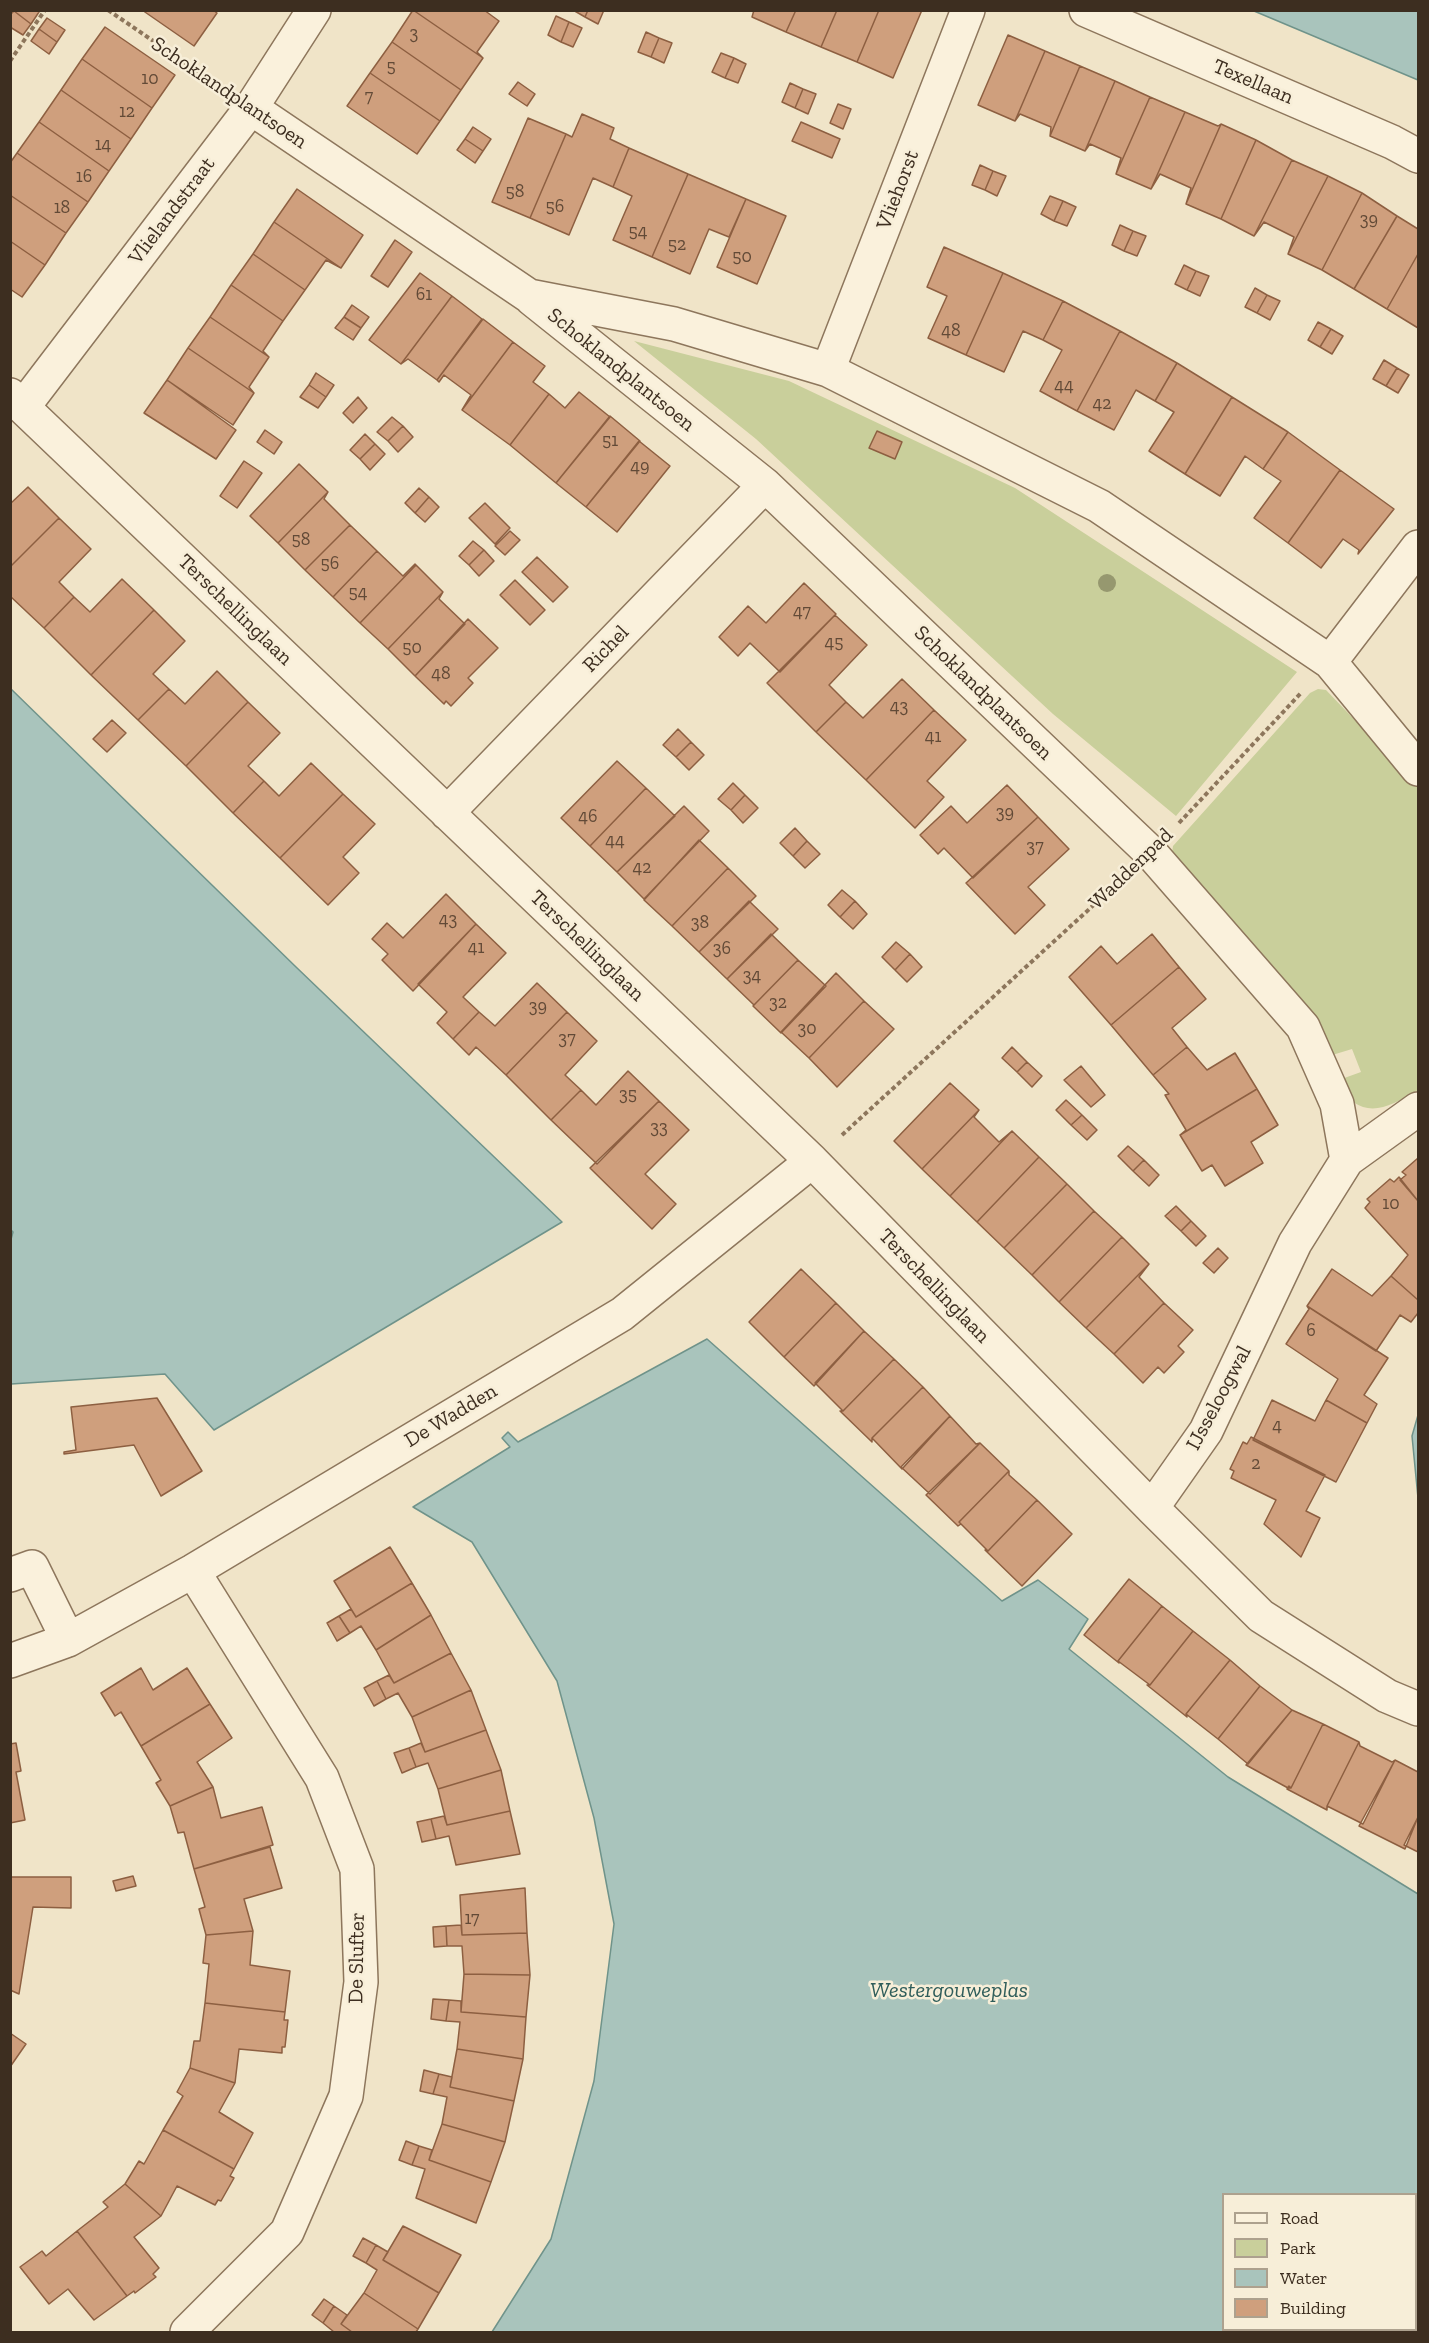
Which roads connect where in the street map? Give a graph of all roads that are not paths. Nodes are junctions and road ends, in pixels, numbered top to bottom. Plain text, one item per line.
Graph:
1 (314, 10) edge
2 (968, 10) edge
3 (1086, 10) edge
4 (251, 108) junction
5 (1419, 156) edge
6 (529, 296) junction
7 (828, 370) junction
8 (17, 401) edge
9 (765, 485) junction
10 (1419, 547) edge
11 (1330, 662) junction
12 (1419, 769) edge
13 (447, 813) junction
14 (1419, 1109) edge
15 (812, 1161) junction
16 (1347, 1161) junction
17 (1152, 1508) junction
18 (193, 1571) junction
19 (10, 1575) edge
20 (68, 1640) junction
21 (10, 1660) edge
22 (1419, 1709) edge
23 (187, 2332) edge

1 - 4 street, Vlielandstraat
2 - 7 street, Vliehorst
3 - 5 street, Texellaan
4 - 6 street, Schoklandplantsoen
4 - 8 street, Vlielandstraat
6 - 7 street, Schoklandplantsoen
6 - 9 street, Schoklandplantsoen
7 - 11 street, Schoklandplantsoen
8 - 13 street, Terschellinglaan
9 - 13 street, Richel
9 - 16 street, Schoklandplantsoen
10 - 11 street
11 - 12 street, Schoklandplantsoen
13 - 15 street, Terschellinglaan
14 - 16 street, IJsseloogwal
15 - 17 street, Terschellinglaan
15 - 18 street, De Wadden
16 - 17 street, IJsseloogwal
17 - 22 street
18 - 20 street, De Wadden
18 - 23 street, De Slufter
19 - 20 street
20 - 21 street, De Wadden

